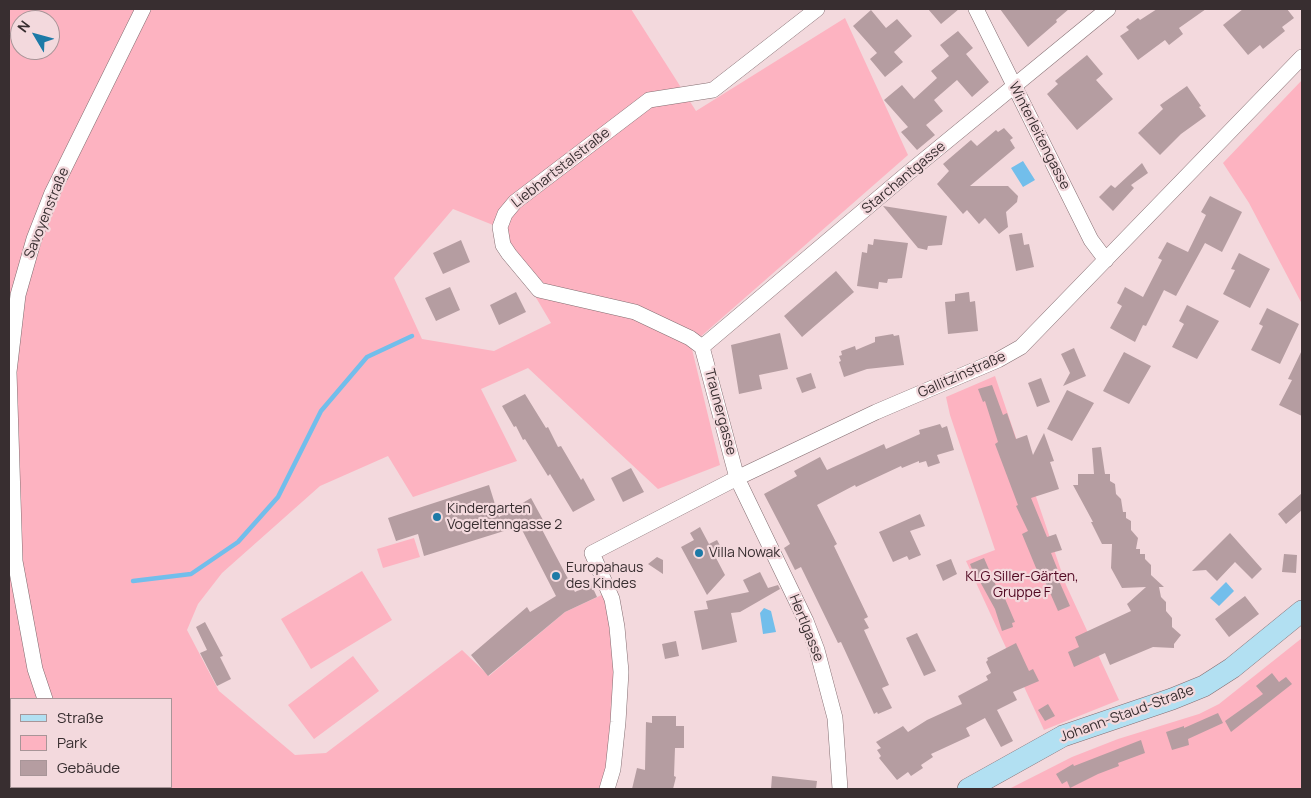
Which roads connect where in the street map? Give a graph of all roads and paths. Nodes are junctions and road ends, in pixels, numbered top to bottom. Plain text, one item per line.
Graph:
1 (143, 9) edge
2 (817, 9) edge
3 (976, 9) edge
4 (1108, 9) edge
5 (1302, 56) edge
6 (1014, 87) junction
7 (1106, 260) junction
8 (702, 348) junction
9 (737, 478) junction
10 (1302, 611) edge
11 (44, 698) edge
12 (607, 789) edge
13 (840, 789) edge
14 (968, 789) edge

1 - 11 street, Savoyenstraße
2 - 8 street, Liebhartstalstraße
3 - 6 street, Winterleitengasse
4 - 6 street, Starchantgasse
5 - 7 street, Gallitzinstraße
6 - 7 street, Winterleitengasse
6 - 8 street, Starchantgasse
7 - 9 street, Gallitzinstraße
8 - 9 street, Traunergasse
9 - 12 street, Gallitzinstraße
9 - 13 street, Hertlgasse
10 - 14 street, Johann-Staud-Straße

